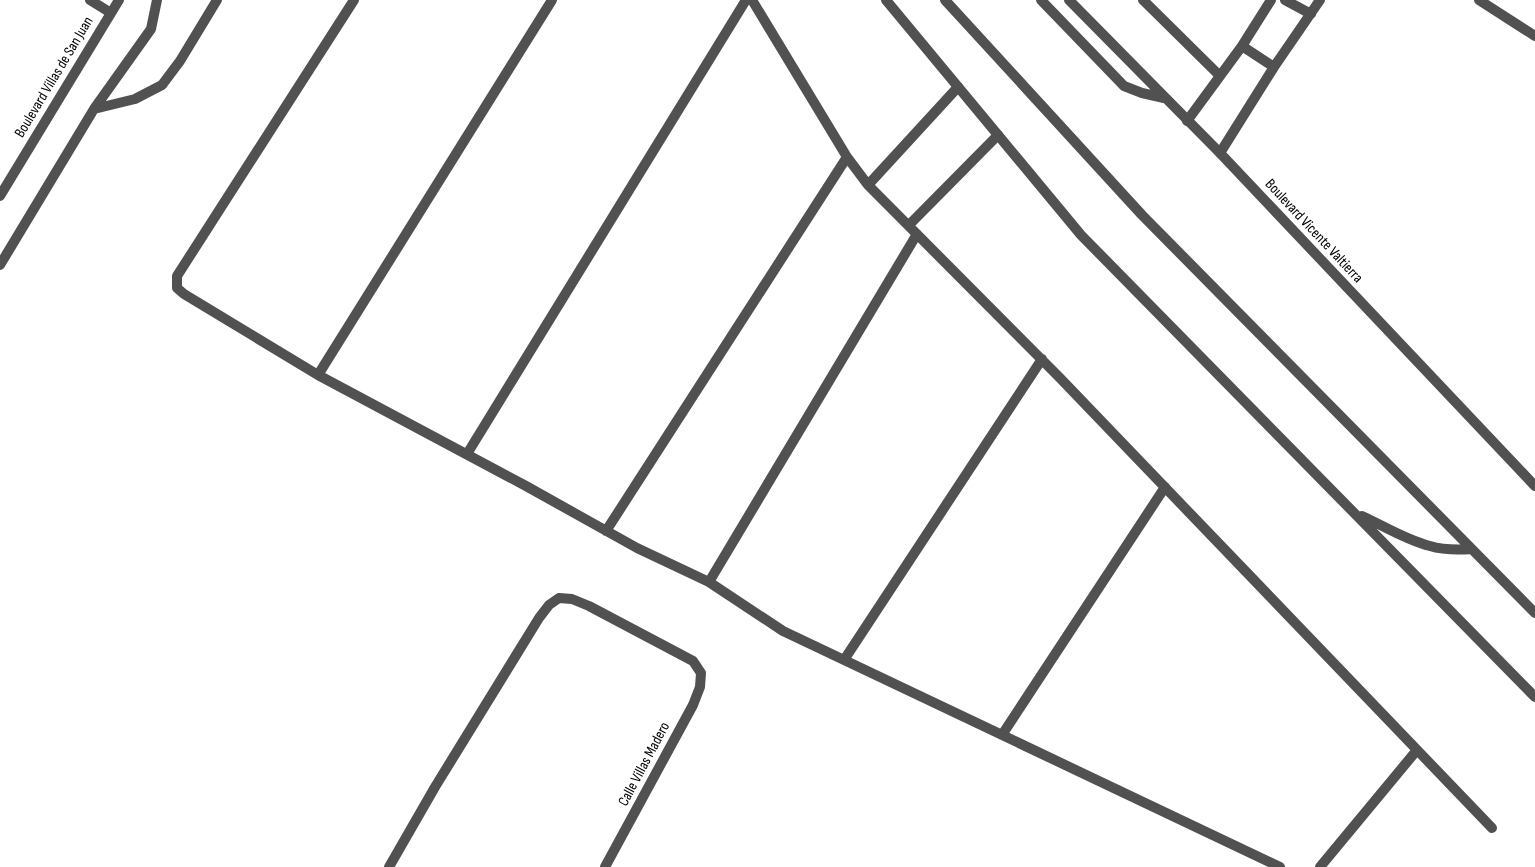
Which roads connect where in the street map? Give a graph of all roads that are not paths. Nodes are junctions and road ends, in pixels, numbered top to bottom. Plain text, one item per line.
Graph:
1 (90, 0) edge
2 (119, 0) edge
3 (157, 0) edge
4 (217, 0) edge
5 (354, 0) edge
6 (552, 0) edge
7 (746, 0) edge
8 (752, 0) edge
9 (886, 0) edge
10 (945, 0) edge
11 (961, 0) edge
12 (1041, 0) edge
13 (1069, 0) edge
14 (1143, 0) edge
15 (1271, 0) edge
16 (1285, 0) edge
17 (1320, 0) edge
18 (1479, 0) edge
19 (954, 9) junction
20 (111, 12) junction
21 (1310, 14) junction
22 (1535, 36) edge
23 (1242, 46) junction
24 (1274, 67) junction
25 (1220, 76) junction
26 (958, 87) junction
27 (1165, 98) junction
28 (94, 109) junction
29 (1187, 121) junction
30 (998, 135) junction
31 (1220, 153) junction
32 (848, 157) junction
33 (868, 185) junction
34 (0, 196) edge
35 (909, 225) junction
36 (918, 234) junction
37 (0, 265) edge
38 (1042, 359) junction
39 (318, 375) junction
40 (467, 454) junction
41 (1535, 486) edge
42 (1165, 487) junction
43 (1355, 512) junction
44 (606, 531) junction
45 (1472, 549) junction
46 (709, 582) junction
47 (1535, 613) edge
48 (844, 660) junction
49 (1535, 697) edge
50 (1002, 735) junction
51 (1417, 750) junction
52 (1492, 828) dead end
53 (389, 867) edge
54 (605, 867) edge
55 (1280, 867) edge
56 (1320, 867) edge

1 - 20 street
2 - 20 street, Boulevard Villas de San Juan
3 - 28 street
4 - 28 street
5 - 39 street
6 - 39 street
7 - 40 street
8 - 32 street
9 - 26 street
10 - 19 street
11 - 19 street
12 - 27 street
13 - 27 street, Boulevard Vicente Valtierra
14 - 25 street
15 - 23 street
16 - 21 street
17 - 21 street
18 - 22 street
19 - 45 street
20 - 34 street, Boulevard Villas de San Juan
21 - 24 street
23 - 24 street
23 - 25 street
24 - 31 street
25 - 29 street
26 - 30 street
26 - 33 street
27 - 29 street, Boulevard Vicente Valtierra
28 - 37 street
29 - 31 street, Boulevard Vicente Valtierra
30 - 35 street
30 - 43 street
31 - 41 street, Boulevard Vicente Valtierra
32 - 33 street
32 - 44 street
33 - 35 street
35 - 36 street
36 - 38 street
36 - 46 street
38 - 42 street
38 - 48 street
39 - 40 street
40 - 44 street
42 - 50 street
42 - 51 street
43 - 45 street
43 - 49 street
44 - 46 street
45 - 47 street
46 - 48 street
48 - 50 street
50 - 55 street
51 - 52 street
51 - 56 street
53 - 54 street, Calle Villas Madero

